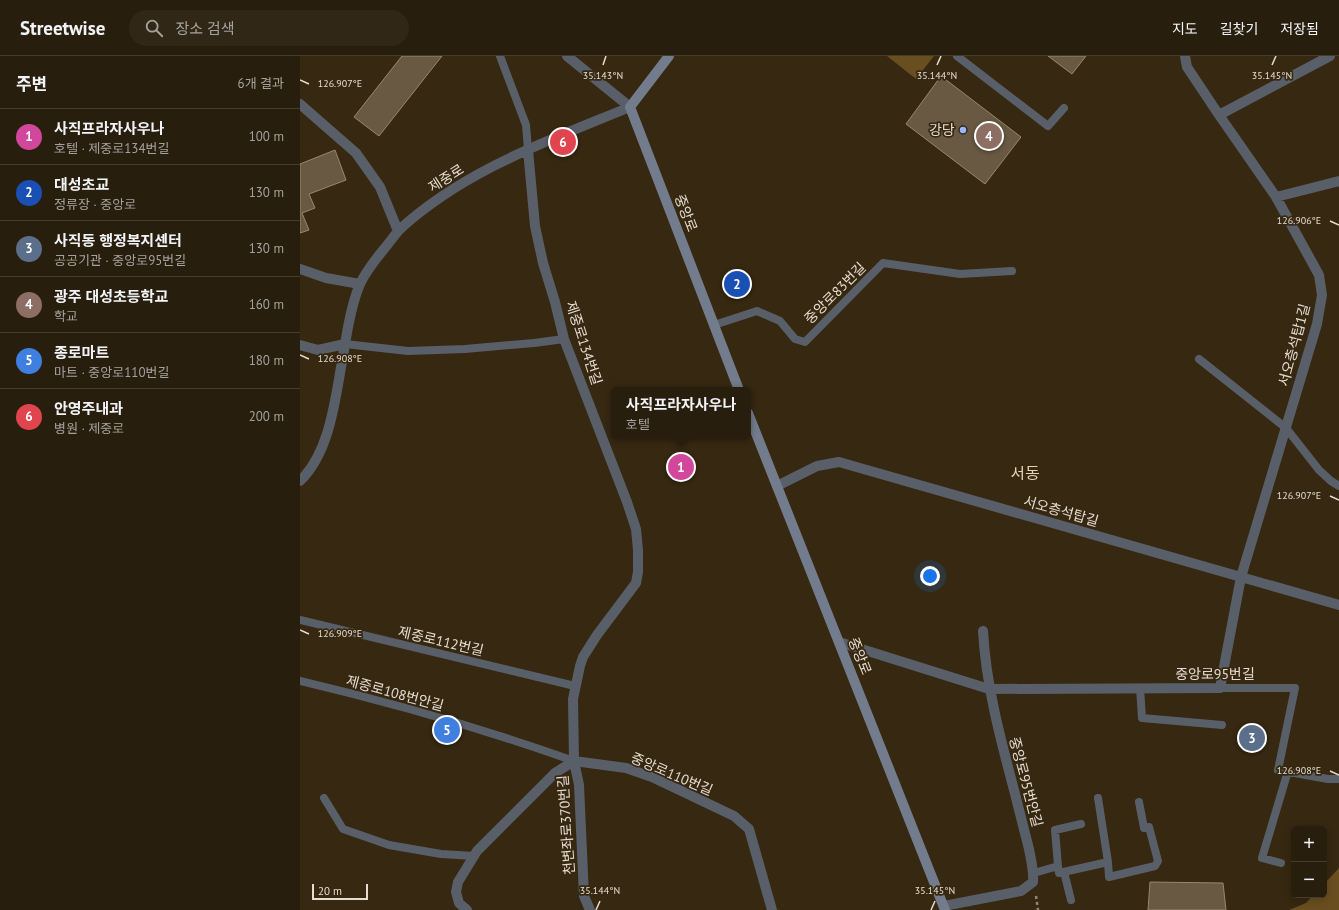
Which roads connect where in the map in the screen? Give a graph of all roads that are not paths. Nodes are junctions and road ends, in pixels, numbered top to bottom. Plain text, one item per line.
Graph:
1 (500, 56) edge
2 (567, 56) edge
3 (670, 56) edge
4 (957, 56) edge
5 (1185, 56) edge
6 (1330, 56) edge
7 (300, 104) edge
8 (630, 107) junction
9 (1064, 108) dead end
10 (1219, 115) junction
11 (528, 150) junction
12 (1339, 181) edge
13 (1276, 197) junction
14 (398, 231) junction
15 (300, 269) edge
16 (1012, 271) dead end
17 (360, 284) junction
18 (714, 325) junction
19 (564, 339) junction
20 (345, 344) junction
21 (300, 345) edge
22 (1199, 360) dead end
23 (738, 387) edge
24 (751, 421) edge
25 (1286, 428) junction
26 (300, 481) edge
27 (777, 486) junction
28 (1339, 486) edge
29 (1241, 577) junction
30 (1339, 605) edge
31 (300, 620) edge
32 (982, 631) dead end
33 (839, 642) junction
34 (300, 681) edge
35 (575, 686) junction
36 (1140, 688) junction
37 (1220, 688) junction
38 (989, 689) junction
39 (1222, 725) dead end
40 (574, 761) junction
41 (1288, 772) junction
42 (1339, 779) edge
43 (324, 798) dead end
44 (1098, 798) dead end
45 (1139, 802) dead end
46 (1081, 824) dead end
47 (474, 856) junction
48 (1108, 862) junction
49 (1281, 863) dead end
50 (1061, 869) junction
51 (1034, 877) junction
52 (1071, 900) dead end
53 (944, 908) edge
54 (467, 910) edge
55 (590, 910) edge
56 (772, 910) edge

1 - 11 lane
2 - 8 street
3 - 8 main road
4 - 9 lane
5 - 10 street, 서오층석탑1길
6 - 10 street
7 - 14 street
8 - 11 street, 제중로
8 - 18 main road, 중앙로
10 - 13 street, 서오층석탑1길
11 - 14 street, 제중로
11 - 19 street, 제중로134번길
12 - 13 street
13 - 25 street, 서오층석탑1길
14 - 17 street, 제중로
15 - 17 street
16 - 18 lane, 중앙로83번길
17 - 20 street, 제중로
18 - 23 main road, 중앙로
19 - 20 lane
19 - 35 street, 제중로134번길
20 - 21 street
20 - 26 street, 제중로
22 - 25 lane
24 - 27 main road, 중앙로
25 - 28 lane
25 - 29 street, 서오층석탑1길
27 - 29 street, 서오층석탑길
27 - 33 main road, 중앙로
29 - 30 street, 서오층석탑길
29 - 37 street, 서오층석탑1길
31 - 35 lane, 제중로112번길
32 - 38 street
33 - 38 street, 중앙로95번길
33 - 53 main road, 중앙로
34 - 40 lane, 제중로108번안길
35 - 40 street, 제중로134번길
36 - 37 street, 중앙로95번길
36 - 38 street, 중앙로95번길
36 - 39 lane
37 - 41 lane, 중앙로95번길
38 - 51 street, 중앙로95번안길
40 - 47 street
40 - 55 street, 천변좌로370번길
40 - 56 street, 중앙로110번길
41 - 42 lane
41 - 49 lane
43 - 47 lane
44 - 48 lane
45 - 48 lane
46 - 50 lane
47 - 54 street
48 - 50 lane
50 - 51 lane
50 - 52 lane
51 - 53 street

